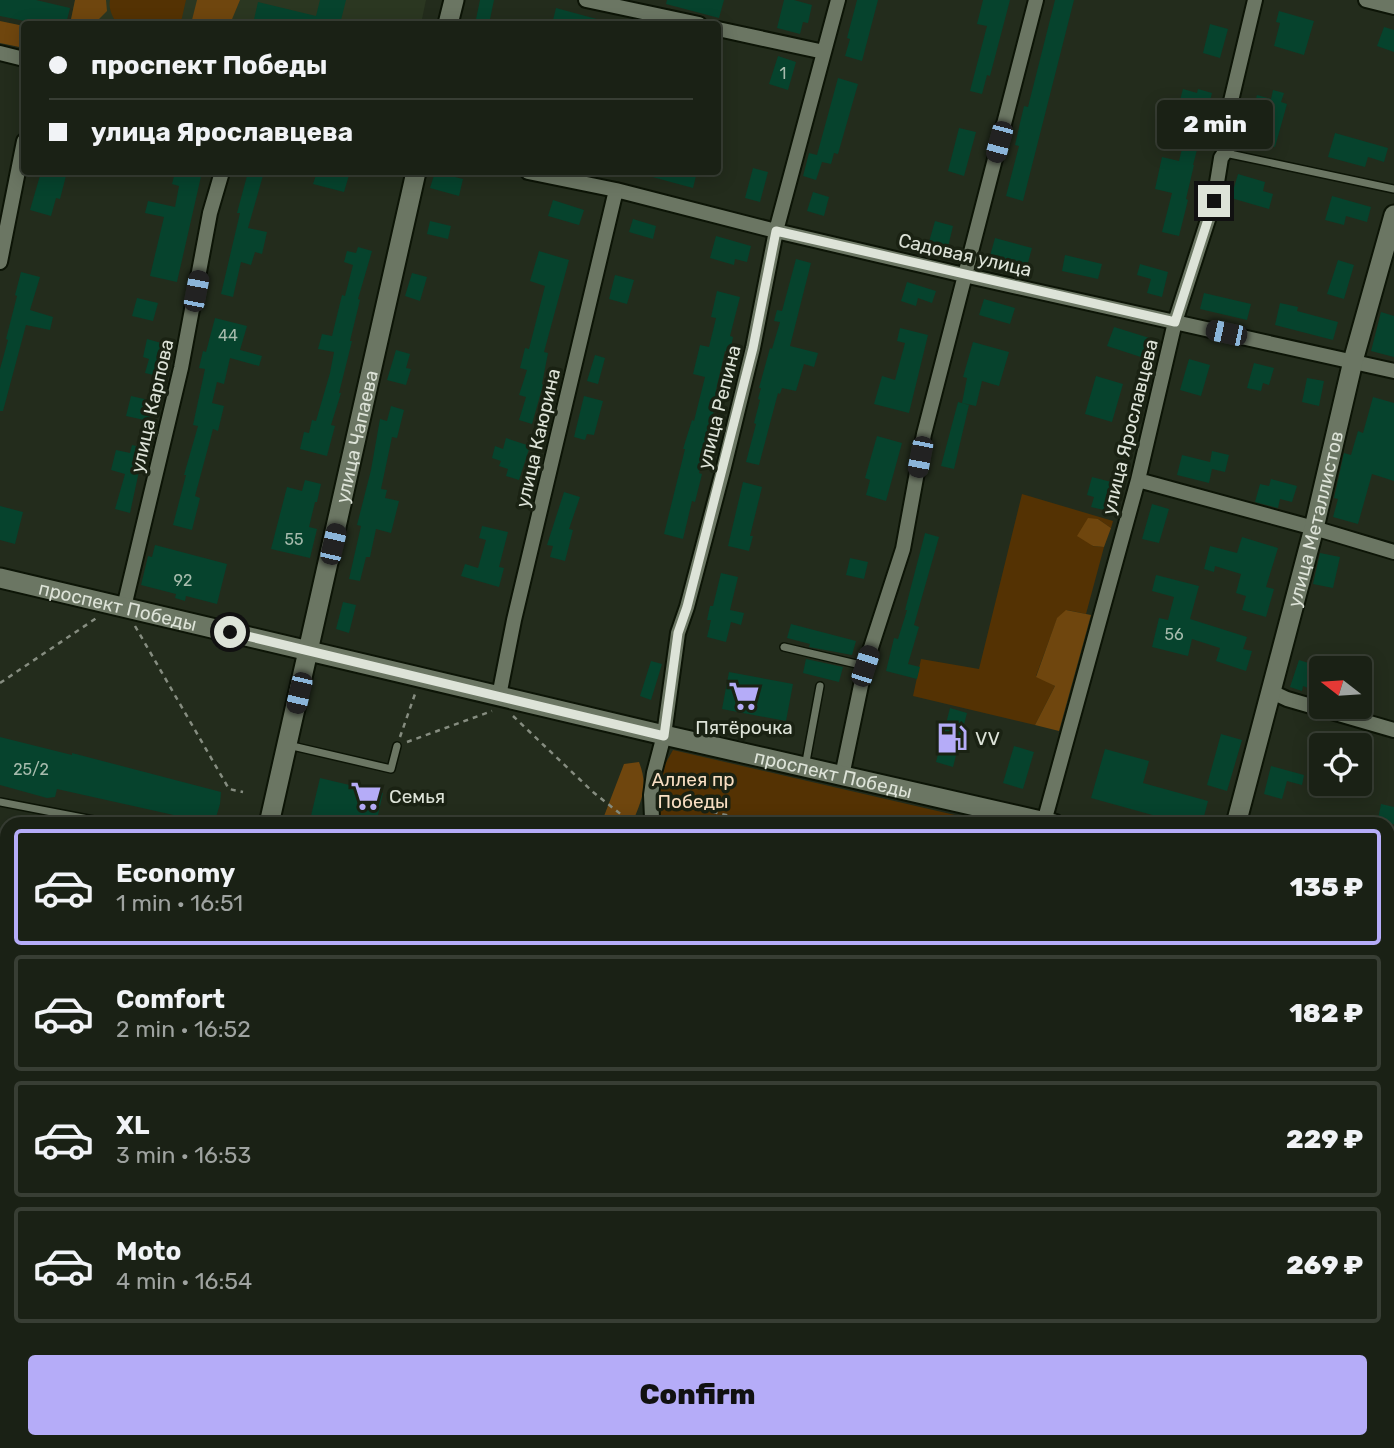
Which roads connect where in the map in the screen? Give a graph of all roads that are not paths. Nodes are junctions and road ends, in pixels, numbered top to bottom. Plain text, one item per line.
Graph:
1 (454, 0) edge
2 (586, 0) edge
3 (838, 0) edge
4 (1036, 0) edge
5 (1255, 0) edge
6 (1366, 0) edge
7 (1394, 8) edge
8 (449, 21) edge
9 (685, 21) edge
10 (721, 30) edge
11 (824, 52) junction
12 (0, 53) edge
13 (21, 58) edge
14 (1224, 153) junction
15 (21, 156) edge
16 (221, 175) edge
17 (415, 175) edge
18 (543, 175) edge
19 (1394, 189) edge
20 (616, 190) junction
21 (1394, 215) edge
22 (776, 231) junction
23 (0, 262) edge
24 (964, 275) junction
25 (1175, 322) junction
26 (1353, 361) junction
27 (1394, 371) edge
28 (1138, 480) junction
29 (1314, 528) junction
30 (1394, 552) edge
31 (0, 578) edge
32 (129, 615) junction
33 (784, 647) dead end
34 (309, 651) junction
35 (865, 666) junction
36 (820, 686) dead end
37 (1272, 692) junction
38 (495, 703) junction
39 (1394, 730) edge
40 (664, 736) junction
41 (287, 744) junction
42 (397, 746) road end
43 (804, 767) junction
44 (842, 776) junction
45 (0, 802) edge
46 (78, 817) edge
47 (271, 817) edge
48 (652, 817) edge
49 (1023, 817) edge
50 (1051, 817) edge
51 (1238, 817) edge

1 - 8 street
2 - 9 street
3 - 11 street, улица Репина
4 - 24 street
5 - 14 street, улица Ярославцева
6 - 7 street
10 - 11 street
11 - 22 street, улица Репина
12 - 13 street
14 - 19 lane
14 - 25 street, улица Ярославцева
15 - 23 street
16 - 32 street, улица Карпова
17 - 34 street, улица Чапаева
18 - 20 street, Садовая улица
20 - 22 street, Садовая улица
20 - 38 street, улица Каюрина
21 - 26 street, улица Металлистов
22 - 24 street, Садовая улица
22 - 40 street, улица Репина
24 - 25 street, Садовая улица
24 - 35 street
25 - 26 street, Садовая улица
25 - 28 street, улица Ярославцева
26 - 27 street, Садовая улица
26 - 29 street, улица Металлистов
28 - 29 street
28 - 50 street, улица Ярославцева
29 - 30 street
29 - 37 street, улица Металлистов
31 - 32 street, проспект Победы
32 - 34 street, проспект Победы
33 - 35 lane
34 - 38 street, проспект Победы
34 - 41 street, улица Чапаева
35 - 44 street
36 - 43 lane
37 - 39 street
37 - 51 street, улица Металлистов
38 - 40 street, проспект Победы
40 - 43 street, проспект Победы
40 - 48 street, улица Репина
41 - 42 lane
41 - 47 street, улица Чапаева
43 - 44 street, проспект Победы
44 - 49 street, проспект Победы
45 - 46 lane

